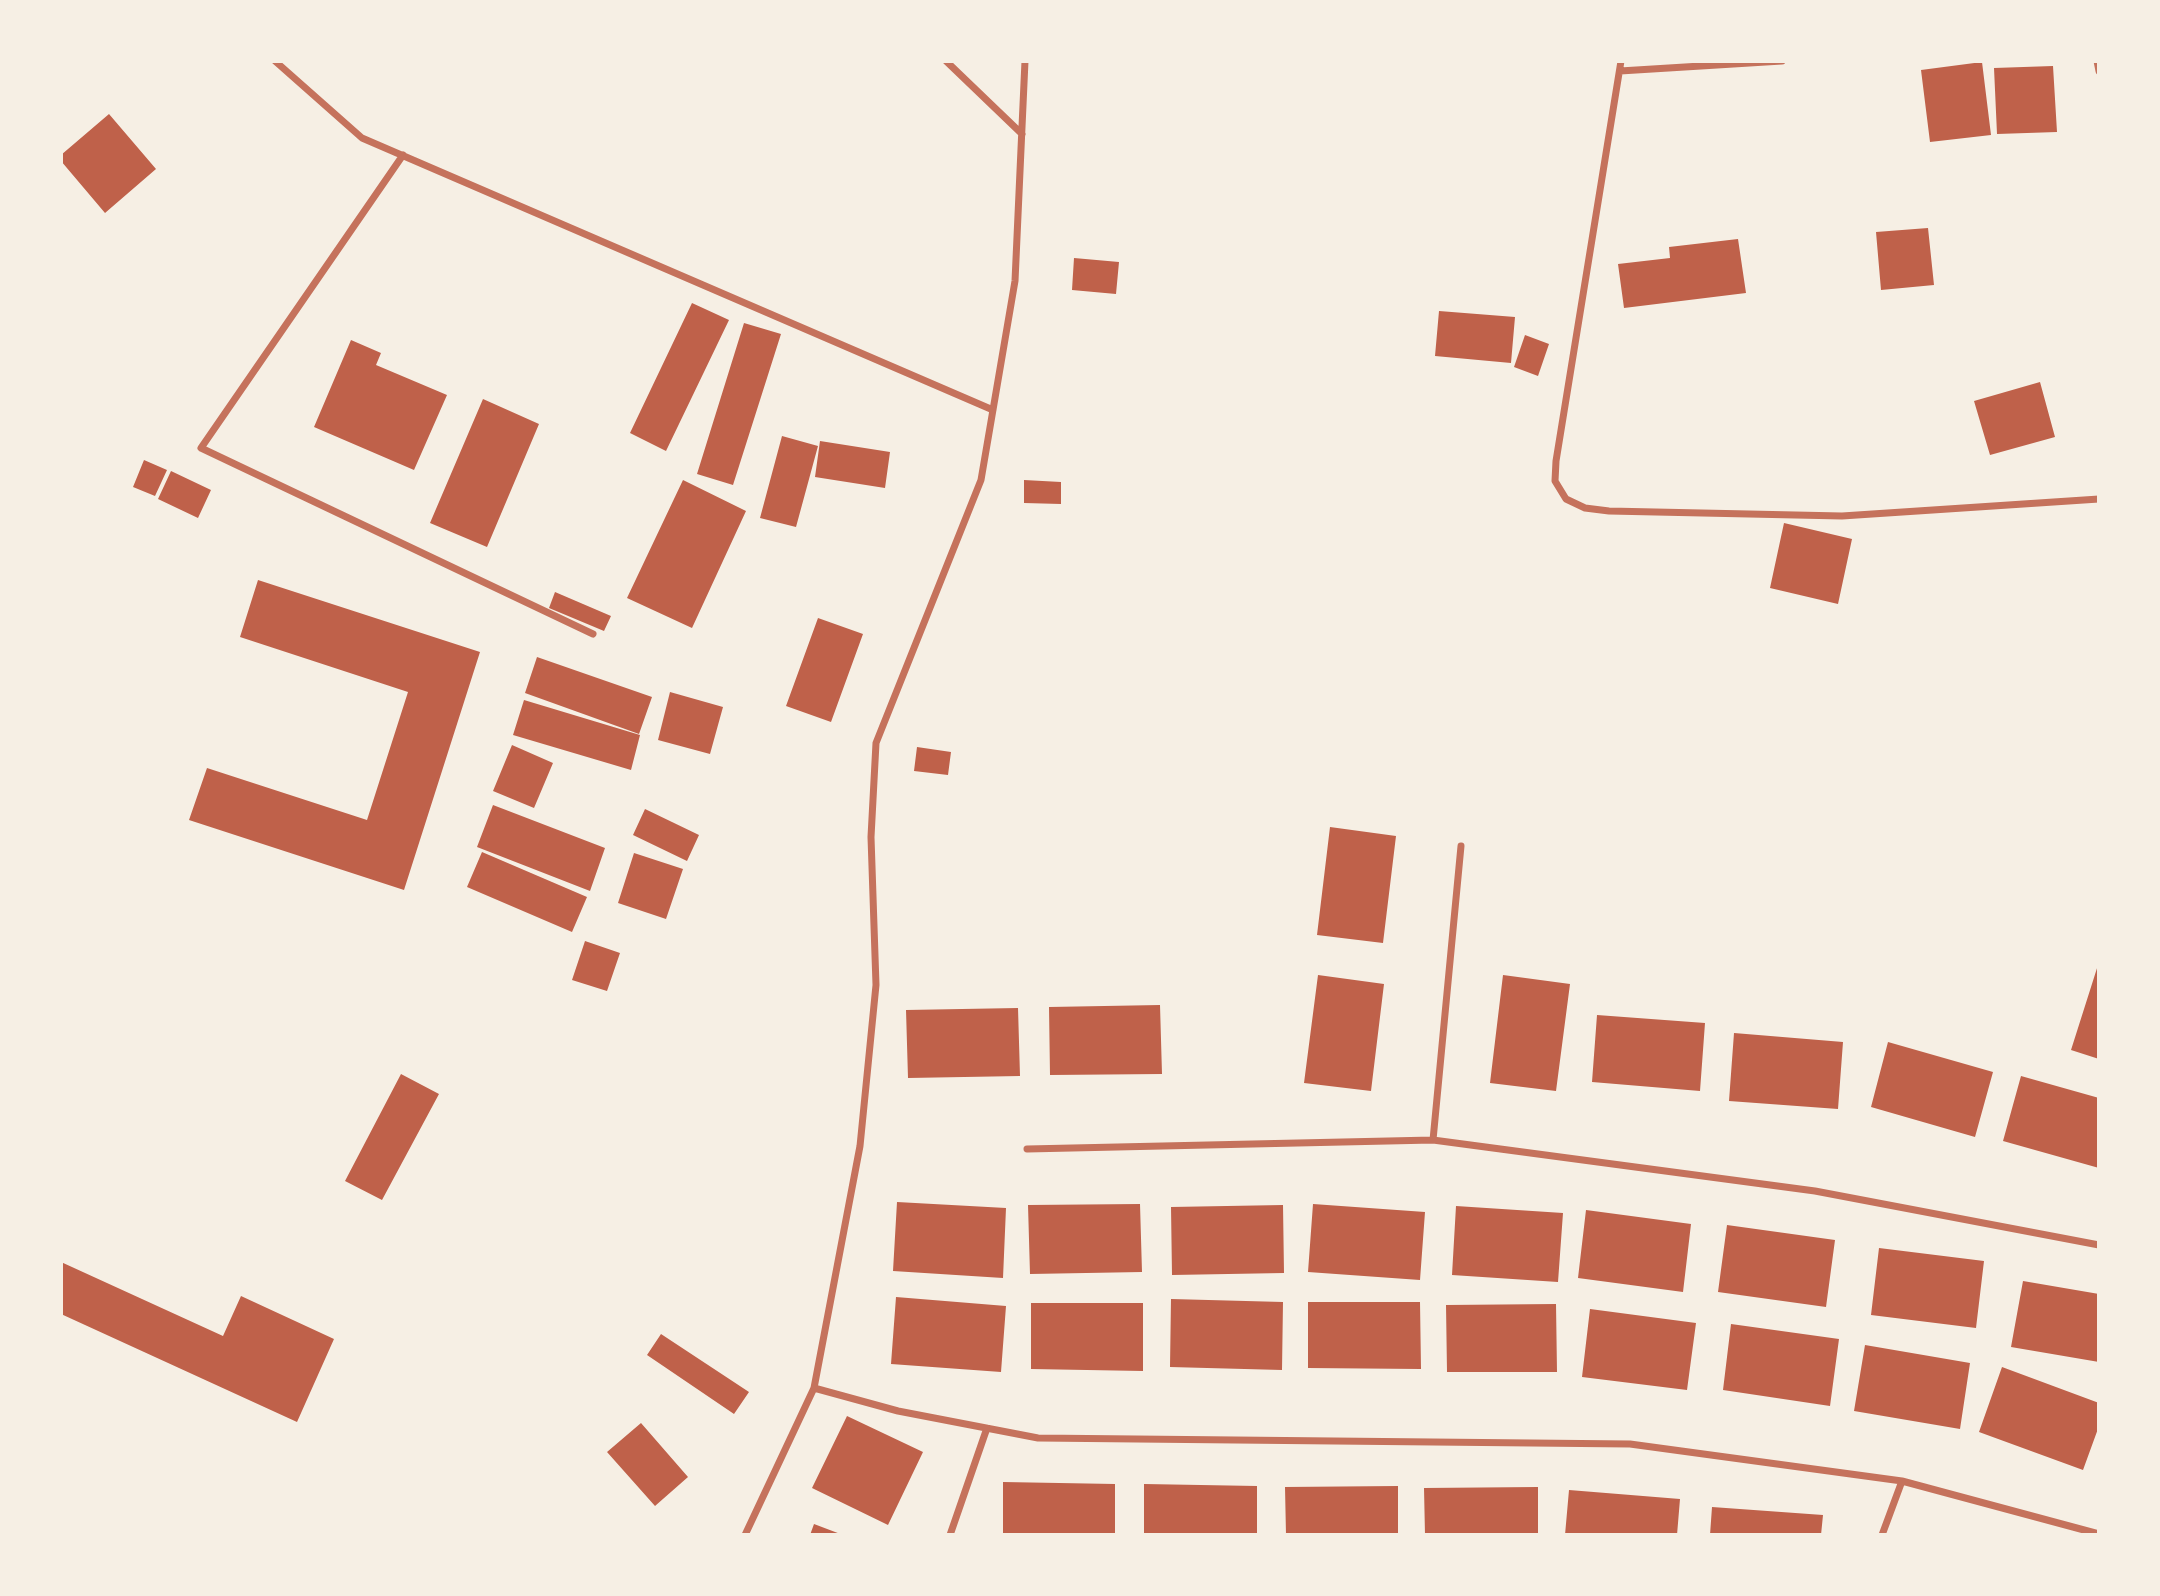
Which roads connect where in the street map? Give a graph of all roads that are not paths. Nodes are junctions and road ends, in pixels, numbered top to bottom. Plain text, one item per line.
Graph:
1 (275, 61) edge
2 (946, 61) edge
3 (1025, 61) edge
4 (1622, 61) edge
5 (1782, 61) edge
6 (2097, 61) edge
7 (1620, 71) junction
8 (2099, 71) edge
9 (1021, 134) junction
10 (403, 155) junction
11 (993, 410) junction
12 (2099, 499) edge
13 (593, 634) dead end
14 (1461, 846) dead end
15 (1433, 1140) junction
16 (1027, 1149) dead end
17 (2099, 1245) edge
18 (814, 1388) junction
19 (987, 1428) junction
20 (1902, 1481) junction
21 (2099, 1534) edge
22 (745, 1535) edge
23 (950, 1535) edge
24 (1882, 1535) edge

1 - 10 street
2 - 9 street
3 - 9 street
4 - 7 street
5 - 7 street
6 - 8 street
7 - 12 street
9 - 11 street
10 - 11 street
10 - 13 street
11 - 18 street
14 - 15 street
15 - 16 street
15 - 17 street
18 - 19 street
18 - 22 street
19 - 20 street
19 - 23 street
20 - 21 street
20 - 24 street

